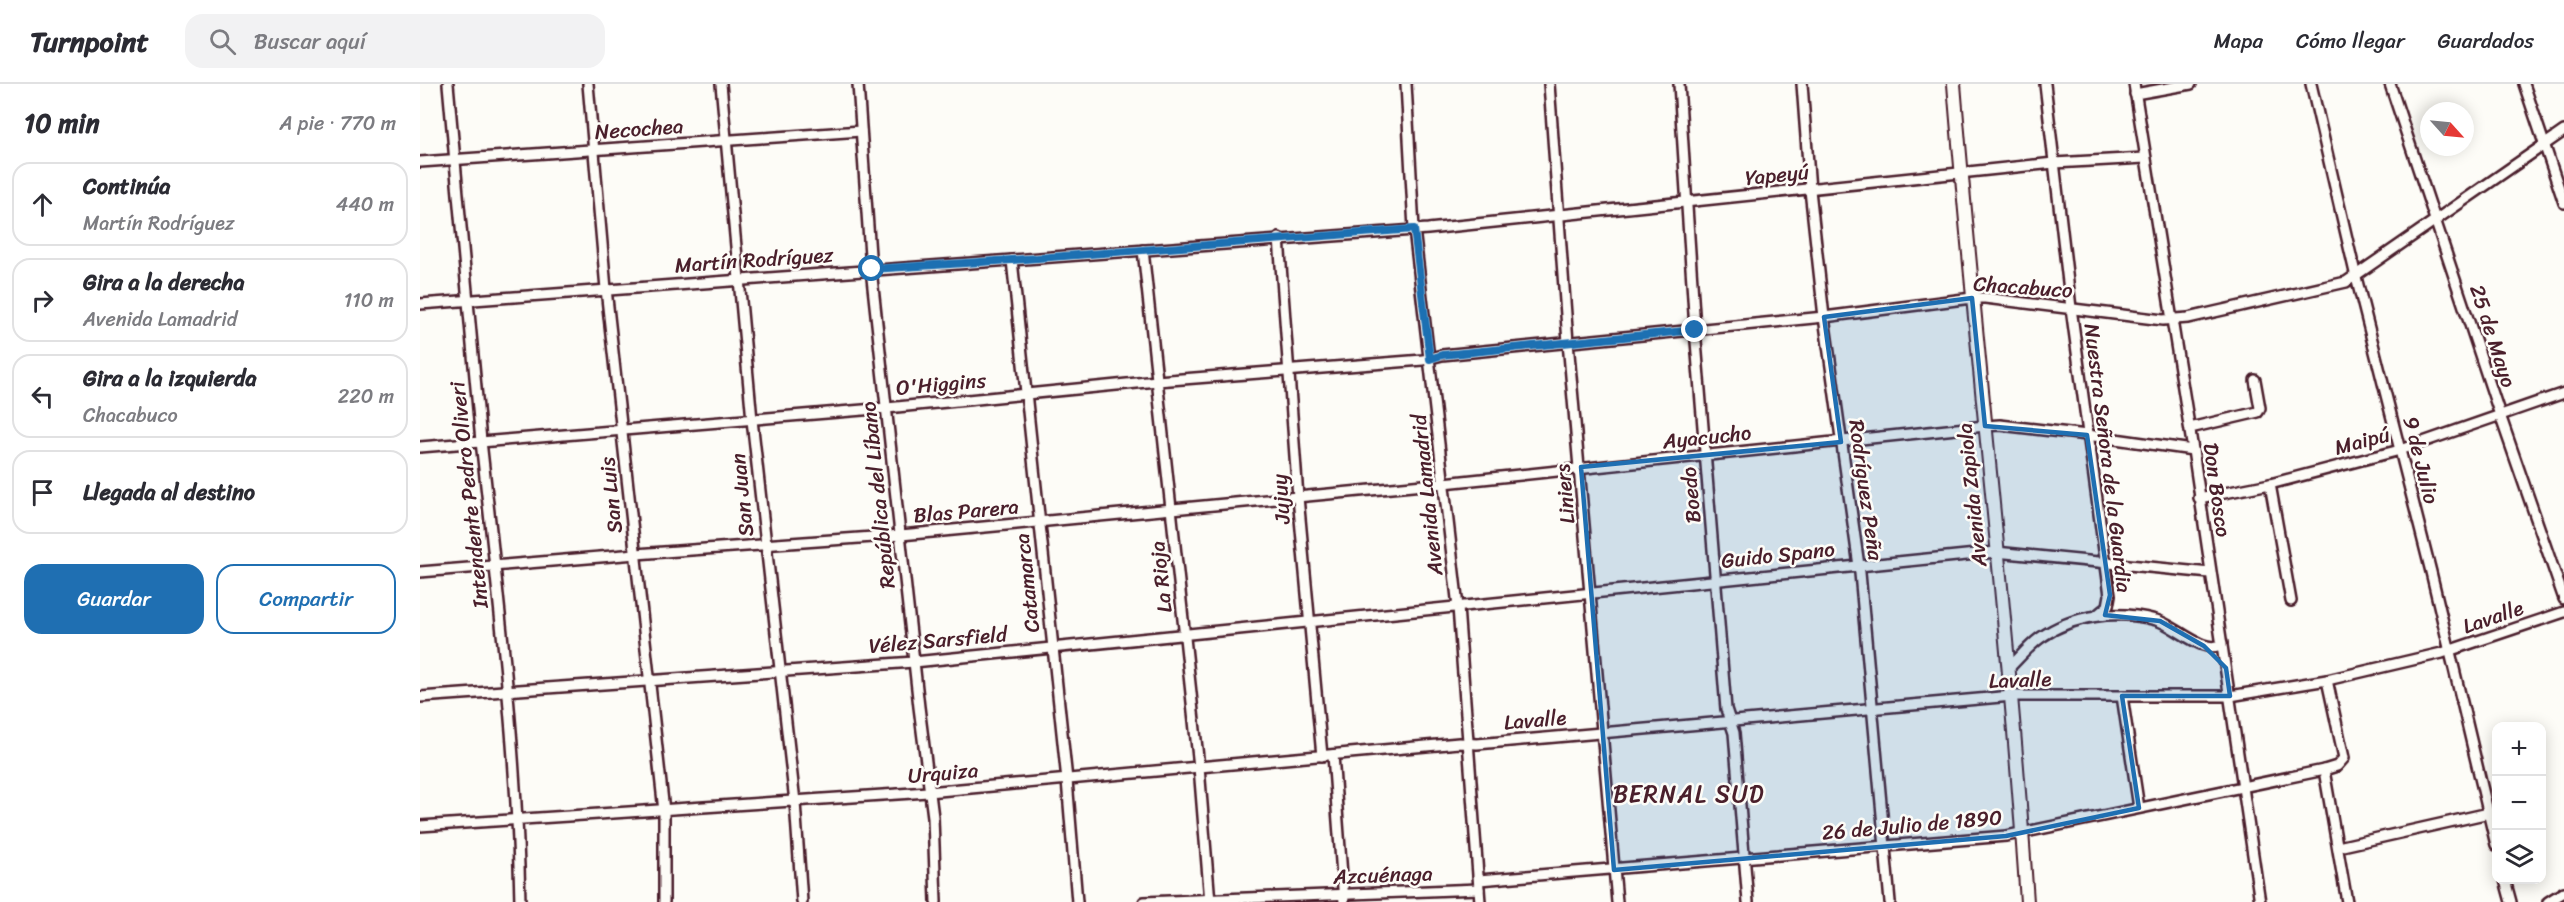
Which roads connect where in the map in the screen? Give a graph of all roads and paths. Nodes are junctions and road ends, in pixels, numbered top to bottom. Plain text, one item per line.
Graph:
1 (448, 84) edge
2 (588, 84) edge
3 (720, 84) edge
4 (858, 84) edge
5 (1406, 84) edge
6 (1549, 84) edge
7 (1678, 84) edge
8 (1802, 84) edge
9 (1954, 84) edge
10 (2044, 84) edge
11 (2134, 84) edge
12 (2191, 84) edge
13 (2312, 84) edge
14 (2390, 84) edge
15 (2524, 84) edge
16 (2135, 94) junction
17 (861, 131) junction
18 (2564, 131) edge
19 (725, 141) junction
20 (2545, 144) junction
21 (594, 151) junction
22 (454, 158) junction
23 (2145, 158) junction
24 (420, 162) edge
25 (2054, 163) junction
26 (1961, 173) junction
27 (1810, 190) junction
28 (1687, 203) junction
29 (2564, 203) edge
30 (1558, 214) junction
31 (2436, 220) junction
32 (1414, 229) junction
33 (1279, 238) junction
34 (1143, 249) junction
35 (1012, 260) junction
36 (872, 269) junction
37 (2356, 277) junction
38 (739, 278) junction
39 (606, 289) junction
40 (1972, 298) junction
41 (467, 300) junction
42 (420, 304) edge
43 (2071, 308) junction
44 (1824, 317) junction
45 (2172, 320) junction
46 (1695, 330) junction
47 (1568, 342) junction
48 (1430, 359) junction
49 (1290, 370) junction
50 (2255, 380) dead end
51 (1157, 381) junction
52 (2564, 393) edge
53 (1026, 395) junction
54 (887, 408) junction
55 (2500, 416) junction
56 (752, 420) junction
57 (1979, 426) junction
58 (2190, 428) junction
59 (622, 430) junction
60 (2088, 435) junction
61 (481, 442) junction
62 (1841, 442) junction
63 (420, 447) edge
64 (2193, 450) junction
65 (2400, 450) junction
66 (1706, 455) junction
67 (1581, 467) junction
68 (1443, 483) junction
69 (2271, 484) junction
70 (1298, 497) junction
71 (2199, 498) junction
72 (1171, 510) junction
73 (1038, 522) junction
74 (901, 535) junction
75 (766, 545) junction
76 (1996, 552) junction
77 (636, 554) junction
78 (2106, 562) junction
79 (1858, 566) junction
80 (495, 567) junction
81 (420, 572) edge
82 (2210, 573) junction
83 (1716, 580) junction
84 (1591, 593) junction
85 (2564, 598) edge
86 (2290, 601) dead end
87 (1458, 607) junction
88 (2564, 612) edge
89 (2096, 616) junction
90 (1310, 621) junction
91 (1185, 634) junction
92 (2222, 643) junction
93 (2204, 646) junction
94 (1052, 647) junction
95 (2449, 651) junction
96 (914, 662) junction
97 (2010, 667) junction
98 (2226, 668) junction
99 (782, 671) junction
100 (651, 680) junction
101 (2326, 680) junction
102 (508, 691) junction
103 (2012, 696) junction
104 (2122, 696) junction
105 (2230, 696) junction
106 (420, 697) edge
107 (1873, 709) junction
108 (1730, 721) junction
109 (1603, 732) junction
110 (1469, 743) junction
111 (1333, 755) junction
112 (1322, 756) junction
113 (1198, 766) junction
114 (2324, 770) junction
115 (1067, 780) junction
116 (2243, 785) junction
117 (928, 792) junction
118 (795, 802) junction
119 (2139, 808) junction
120 (664, 811) junction
121 (2489, 813) junction
122 (519, 819) junction
123 (420, 826) edge
124 (2493, 830) edge
125 (2022, 832) junction
126 (1885, 846) junction
127 (2338, 847) junction
128 (1745, 859) junction
129 (1614, 870) junction
130 (2506, 884) edge
131 (1479, 885) junction
132 (2564, 891) edge
133 (1343, 898) edge
134 (1210, 901) edge
135 (520, 902) edge
136 (664, 902) edge
137 (802, 902) edge
138 (936, 902) edge
139 (1077, 902) edge
140 (1144, 902) edge
141 (1480, 902) edge
142 (1617, 902) edge
143 (1748, 902) edge
144 (1890, 902) edge
145 (2027, 902) edge
146 (2260, 902) edge
147 (2347, 902) edge
148 (2511, 902) edge
149 (2548, 902) edge

1 - 22 street, Intendente Pedro Oliveri
2 - 21 street, San Luis
3 - 19 street, San Juan
4 - 17 street, República del Líbano
5 - 32 street, Avenida Lamadrid
6 - 30 street, Liniers
7 - 28 street, Boedo
8 - 27 street, Rodríguez Peña
9 - 26 main road, Avenida Zapiola
10 - 25 street, Nuestra Señora de la Guardia
11 - 16 street, Don Bosco
12 - 16 street
13 - 37 street, 9 de Julio
14 - 31 street, 25 de Mayo
15 - 20 street
16 - 23 street, Don Bosco
17 - 19 street, Necochea
17 - 36 street, República del Líbano
18 - 20 street, Chacabuco
19 - 21 street, Necochea
19 - 38 street, San Juan
20 - 29 street
20 - 31 street, Chacabuco
21 - 22 street, Necochea
21 - 39 street, San Luis
22 - 24 street, Necochea
22 - 41 street, Intendente Pedro Oliveri
23 - 25 street, Yapeyú
23 - 45 street, Don Bosco
25 - 26 street, Yapeyú
25 - 43 street, Nuestra Señora de la Guardia
26 - 27 street, Yapeyú
26 - 40 main road, Avenida Zapiola
27 - 28 street, Yapeyú
27 - 44 street, Rodríguez Peña
28 - 30 street, Yapeyú
28 - 46 street, Boedo
30 - 32 street, Yapeyú
30 - 47 street, Liniers
31 - 37 street, Chacabuco
31 - 55 street, 25 de Mayo
32 - 33 street, Martín Rodríguez
32 - 48 street, Avenida Lamadrid
33 - 34 street, Martín Rodríguez
33 - 49 street, Jujuy
34 - 35 street, Martín Rodríguez
34 - 51 street, La Rioja
35 - 36 street, Martín Rodríguez
35 - 53 street, Catamarca
36 - 38 street, Martín Rodríguez
36 - 54 street, República del Líbano
37 - 45 street, Chacabuco
37 - 65 street, 9 de Julio
38 - 39 street, Martín Rodríguez
38 - 56 street, San Juan
39 - 41 street, Martín Rodríguez
39 - 59 street, San Luis
40 - 43 street, Chacabuco
40 - 44 street, Chacabuco
40 - 57 main road, Avenida Zapiola
41 - 42 street, Martín Rodríguez
41 - 61 street, Intendente Pedro Oliveri
43 - 45 street, Chacabuco
43 - 60 street, Nuestra Señora de la Guardia
44 - 46 street, Chacabuco
44 - 62 street, Rodríguez Peña
45 - 58 street, Don Bosco
46 - 47 street, Chacabuco
46 - 66 street, Boedo
47 - 48 street, Chacabuco
47 - 67 street, Liniers
48 - 49 street, O'Higgins
48 - 68 street, Avenida Lamadrid
49 - 51 street, O'Higgins
49 - 70 street, Jujuy
50 - 58 street
51 - 53 street, O'Higgins
51 - 72 street, La Rioja
52 - 55 street, Maipú
53 - 54 street, O'Higgins
53 - 73 street, Catamarca
54 - 56 street, O'Higgins
54 - 74 street, República del Líbano
55 - 65 street, Maipú
55 - 85 street, 25 de Mayo
56 - 59 street, O'Higgins
56 - 75 street, San Juan
57 - 60 street
57 - 62 street, Ayacucho
57 - 76 main road, Avenida Zapiola
58 - 64 street, Don Bosco
59 - 61 street, O'Higgins
59 - 77 street, San Luis
60 - 64 street
60 - 78 street, Nuestra Señora de la Guardia
61 - 63 street, O'Higgins
61 - 80 street, Intendente Pedro Oliveri
62 - 66 street, Ayacucho
62 - 79 street, Rodríguez Peña
64 - 71 street, Don Bosco
65 - 69 street, Maipú
65 - 95 street, 9 de Julio
66 - 67 street, Ayacucho
66 - 83 street, Boedo
67 - 68 street, Ayacucho
67 - 84 street, Liniers
68 - 70 street, Blas Parera
68 - 87 street, Avenida Lamadrid
69 - 71 street, Maipú
69 - 86 street
70 - 72 street, Blas Parera
70 - 90 street, Jujuy
71 - 82 street, Don Bosco
72 - 73 street, Blas Parera
72 - 91 street, La Rioja
73 - 74 street, Blas Parera
73 - 94 street, Catamarca
74 - 75 street, Blas Parera
74 - 96 street, República del Líbano
75 - 77 street, Blas Parera
75 - 99 street, San Juan
76 - 78 street, Guido Spano
76 - 79 street, Guido Spano
76 - 97 main road, Avenida Zapiola
77 - 80 street, Blas Parera
77 - 100 street, San Luis
78 - 82 street, Guido Spano
78 - 89 street, Nuestra Señora de la Guardia
79 - 83 street, Guido Spano
79 - 107 street, Rodríguez Peña
80 - 81 street, Blas Parera
80 - 102 street, Intendente Pedro Oliveri
82 - 92 street, Don Bosco
83 - 84 street, Guido Spano
83 - 108 street, Boedo
84 - 87 street, Guido Spano
84 - 109 street, Liniers
87 - 90 street, Vélez Sarsfield
87 - 110 street, Avenida Lamadrid
88 - 95 street, Lavalle
89 - 93 street
89 - 97 street
90 - 91 street, Vélez Sarsfield
90 - 112 street, Jujuy
91 - 94 street, Vélez Sarsfield
91 - 113 street, La Rioja
92 - 93 street
92 - 98 street, Don Bosco
93 - 98 street
94 - 96 street, Vélez Sarsfield
94 - 115 street, Catamarca
95 - 101 street, Lavalle
95 - 121 street, 9 de Julio
96 - 99 street, Vélez Sarsfield
96 - 117 street, República del Líbano
97 - 103 main road, Avenida Zapiola
98 - 105 street, Don Bosco
99 - 100 street, Vélez Sarsfield
99 - 118 street, San Juan
100 - 102 street, Vélez Sarsfield
100 - 120 street, San Luis
101 - 105 street, Lavalle
101 - 114 street, 26 de Julio de 1890
102 - 106 street, Vélez Sarsfield
102 - 122 street, Intendente Pedro Oliveri
103 - 104 street, Lavalle
103 - 107 street, Lavalle
103 - 125 main road, Avenida Zapiola
104 - 105 street, Lavalle
104 - 119 street
105 - 116 street, Don Bosco
107 - 108 street, Lavalle
107 - 126 street, Rodríguez Peña
108 - 109 street, Lavalle
108 - 128 street, Boedo
109 - 110 street, Lavalle
109 - 129 street, Liniers
110 - 111 street, Urquiza
110 - 131 street, Avenida Lamadrid
111 - 112 street, Urquiza
111 - 133 street
112 - 113 street, Urquiza
113 - 115 street, Urquiza
113 - 134 street, La Rioja
114 - 116 street, 26 de Julio de 1890
114 - 127 street
115 - 117 street, Urquiza
115 - 139 street, Catamarca
116 - 119 street, 26 de Julio de 1890
116 - 146 street, Don Bosco
117 - 118 street, Urquiza
117 - 138 street, República del Líbano
118 - 120 street, Urquiza
118 - 137 street, San Juan
119 - 125 street, 26 de Julio de 1890
120 - 122 street, Urquiza
120 - 136 street, San Luis
121 - 124 street, 9 de Julio
121 - 127 street
122 - 123 street, Urquiza
122 - 135 street, Intendente Pedro Oliveri
125 - 126 street, 26 de Julio de 1890
125 - 145 main road, Avenida Zapiola
126 - 128 street, 26 de Julio de 1890
126 - 144 street, Rodríguez Peña
127 - 147 street
128 - 129 street, 26 de Julio de 1890
128 - 143 street, Boedo
129 - 131 street, 26 de Julio de 1890
129 - 142 street, Liniers
130 - 148 street
131 - 133 street, Azcuénaga
131 - 141 street, Avenida Lamadrid
132 - 149 street
133 - 134 street, Azcuénaga
134 - 140 street, Azcuénaga

